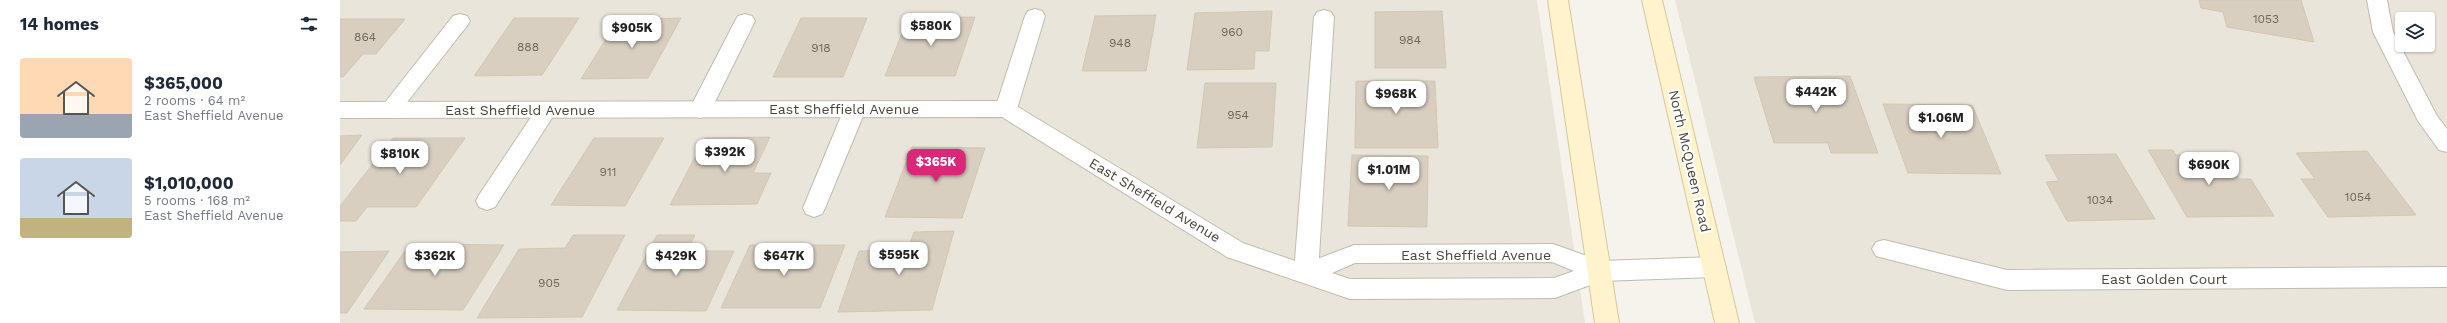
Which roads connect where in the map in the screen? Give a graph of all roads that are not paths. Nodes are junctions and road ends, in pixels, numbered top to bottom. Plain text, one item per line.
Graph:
1 (1558, 0) edge
2 (1652, 0) edge
3 (2377, 0) edge
4 (1035, 16) dead end
5 (1324, 17) dead end
6 (460, 21) dead end
7 (745, 21) dead end
8 (855, 109) junction
9 (1006, 109) junction
10 (340, 110) edge
11 (390, 110) junction
12 (546, 110) junction
13 (700, 110) junction
14 (2447, 144) edge
15 (487, 201) dead end
16 (814, 208) dead end
17 (1884, 248) dead end
18 (1714, 267) junction
19 (1600, 271) junction
20 (1306, 273) junction
21 (2447, 277) edge
22 (1607, 323) edge
23 (1727, 323) edge

1 - 19 main road
2 - 18 main road, North McQueen Road
3 - 14 street
4 - 9 street
5 - 20 street
6 - 11 street
7 - 13 street
8 - 9 street, East Sheffield Avenue
8 - 13 street, East Sheffield Avenue
8 - 16 street
9 - 20 street, East Sheffield Avenue
10 - 11 street, East Sheffield Avenue
11 - 12 street, East Sheffield Avenue
12 - 13 street, East Sheffield Avenue
12 - 15 street
17 - 21 street, East Golden Court
18 - 19 street, East Sheffield Avenue
18 - 23 main road, North McQueen Road
19 - 20 street, East Sheffield Avenue
19 - 20 street, East Sheffield Avenue
19 - 22 main road

